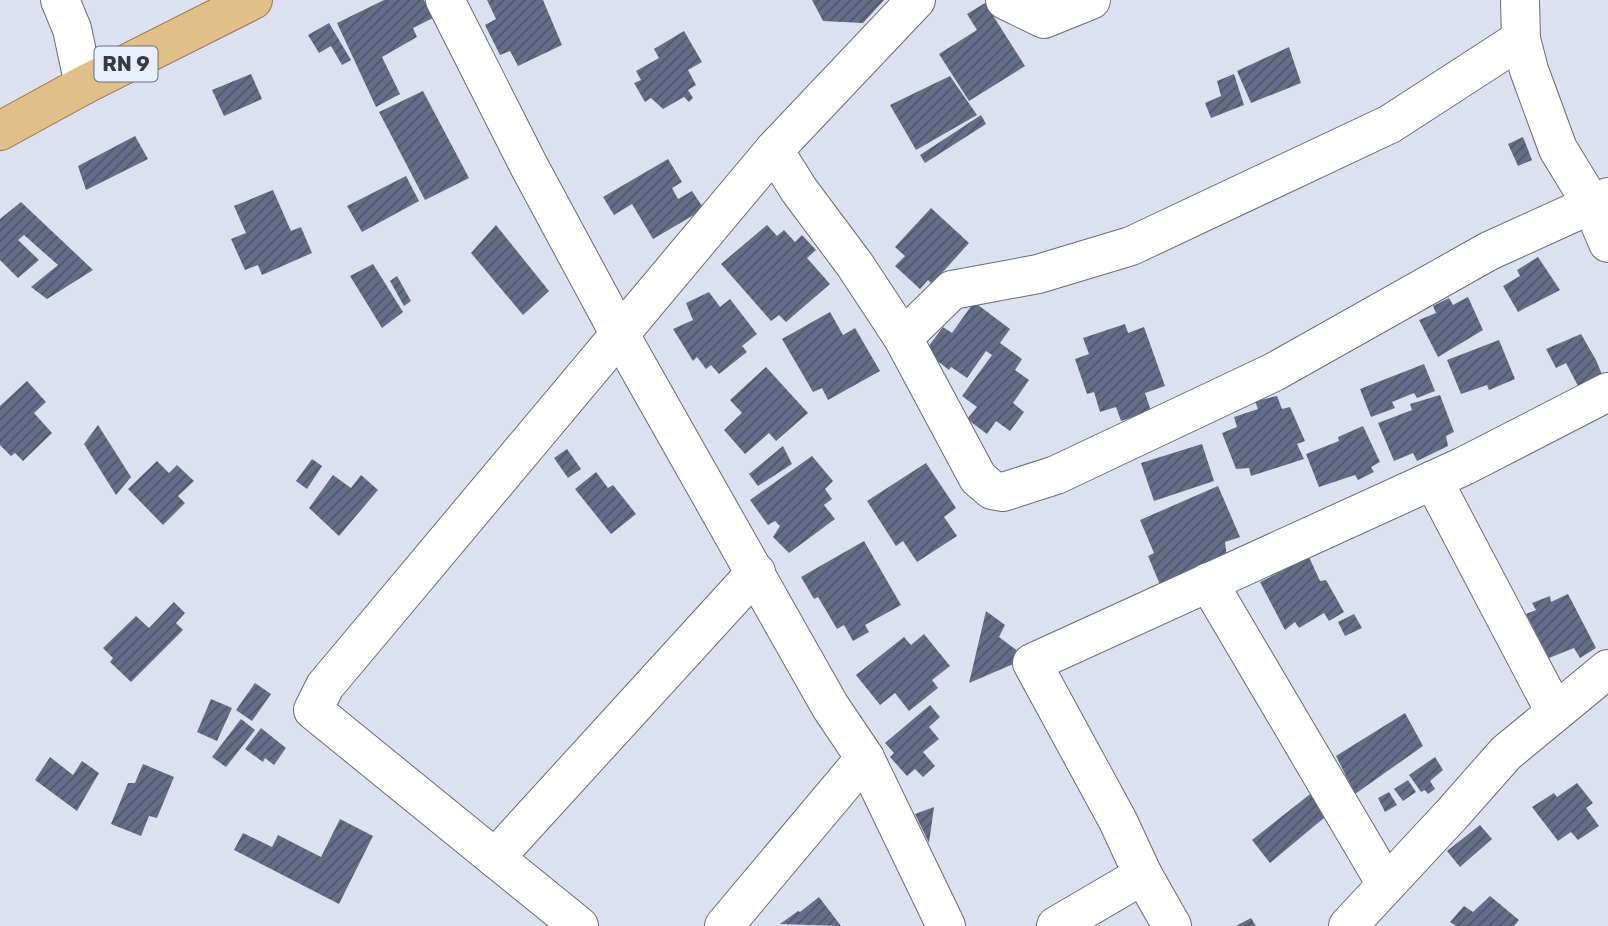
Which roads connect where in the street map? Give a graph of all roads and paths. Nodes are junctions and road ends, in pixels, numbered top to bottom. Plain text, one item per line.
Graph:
1 (60, 0) edge
2 (253, 0) edge
3 (445, 0) edge
4 (916, 0) edge
5 (1005, 0) edge
6 (1091, 0) edge
7 (1520, 0) edge
8 (1521, 38) junction
9 (84, 85) junction
10 (0, 131) edge
11 (774, 149) junction
12 (1600, 200) edge
13 (1608, 243) edge
14 (619, 333) junction
15 (903, 338) junction
16 (1608, 392) edge
17 (1433, 480) junction
18 (756, 572) junction
19 (1208, 582) junction
20 (1608, 668) edge
21 (1555, 712) junction
22 (865, 758) junction
23 (495, 858) junction
24 (1143, 875) junction
25 (1386, 884) junction
26 (579, 926) edge
27 (724, 926) edge
28 (946, 926) edge
29 (1056, 926) edge
30 (1172, 926) edge
31 (1348, 926) edge

1 - 9 street
2 - 9 main road, RN 9
3 - 14 street
4 - 11 street
5 - 6 street
7 - 8 street
8 - 12 street
8 - 15 street
9 - 10 main road, RN 9
11 - 14 street
11 - 15 street
12 - 13 street
12 - 15 street
14 - 18 street
14 - 23 street
16 - 17 street
17 - 19 street
17 - 21 street
18 - 22 street
18 - 23 street
19 - 24 street
19 - 25 street
20 - 21 street
21 - 25 street
22 - 27 street
22 - 28 street
23 - 26 street
24 - 29 street
24 - 30 street
25 - 31 street

